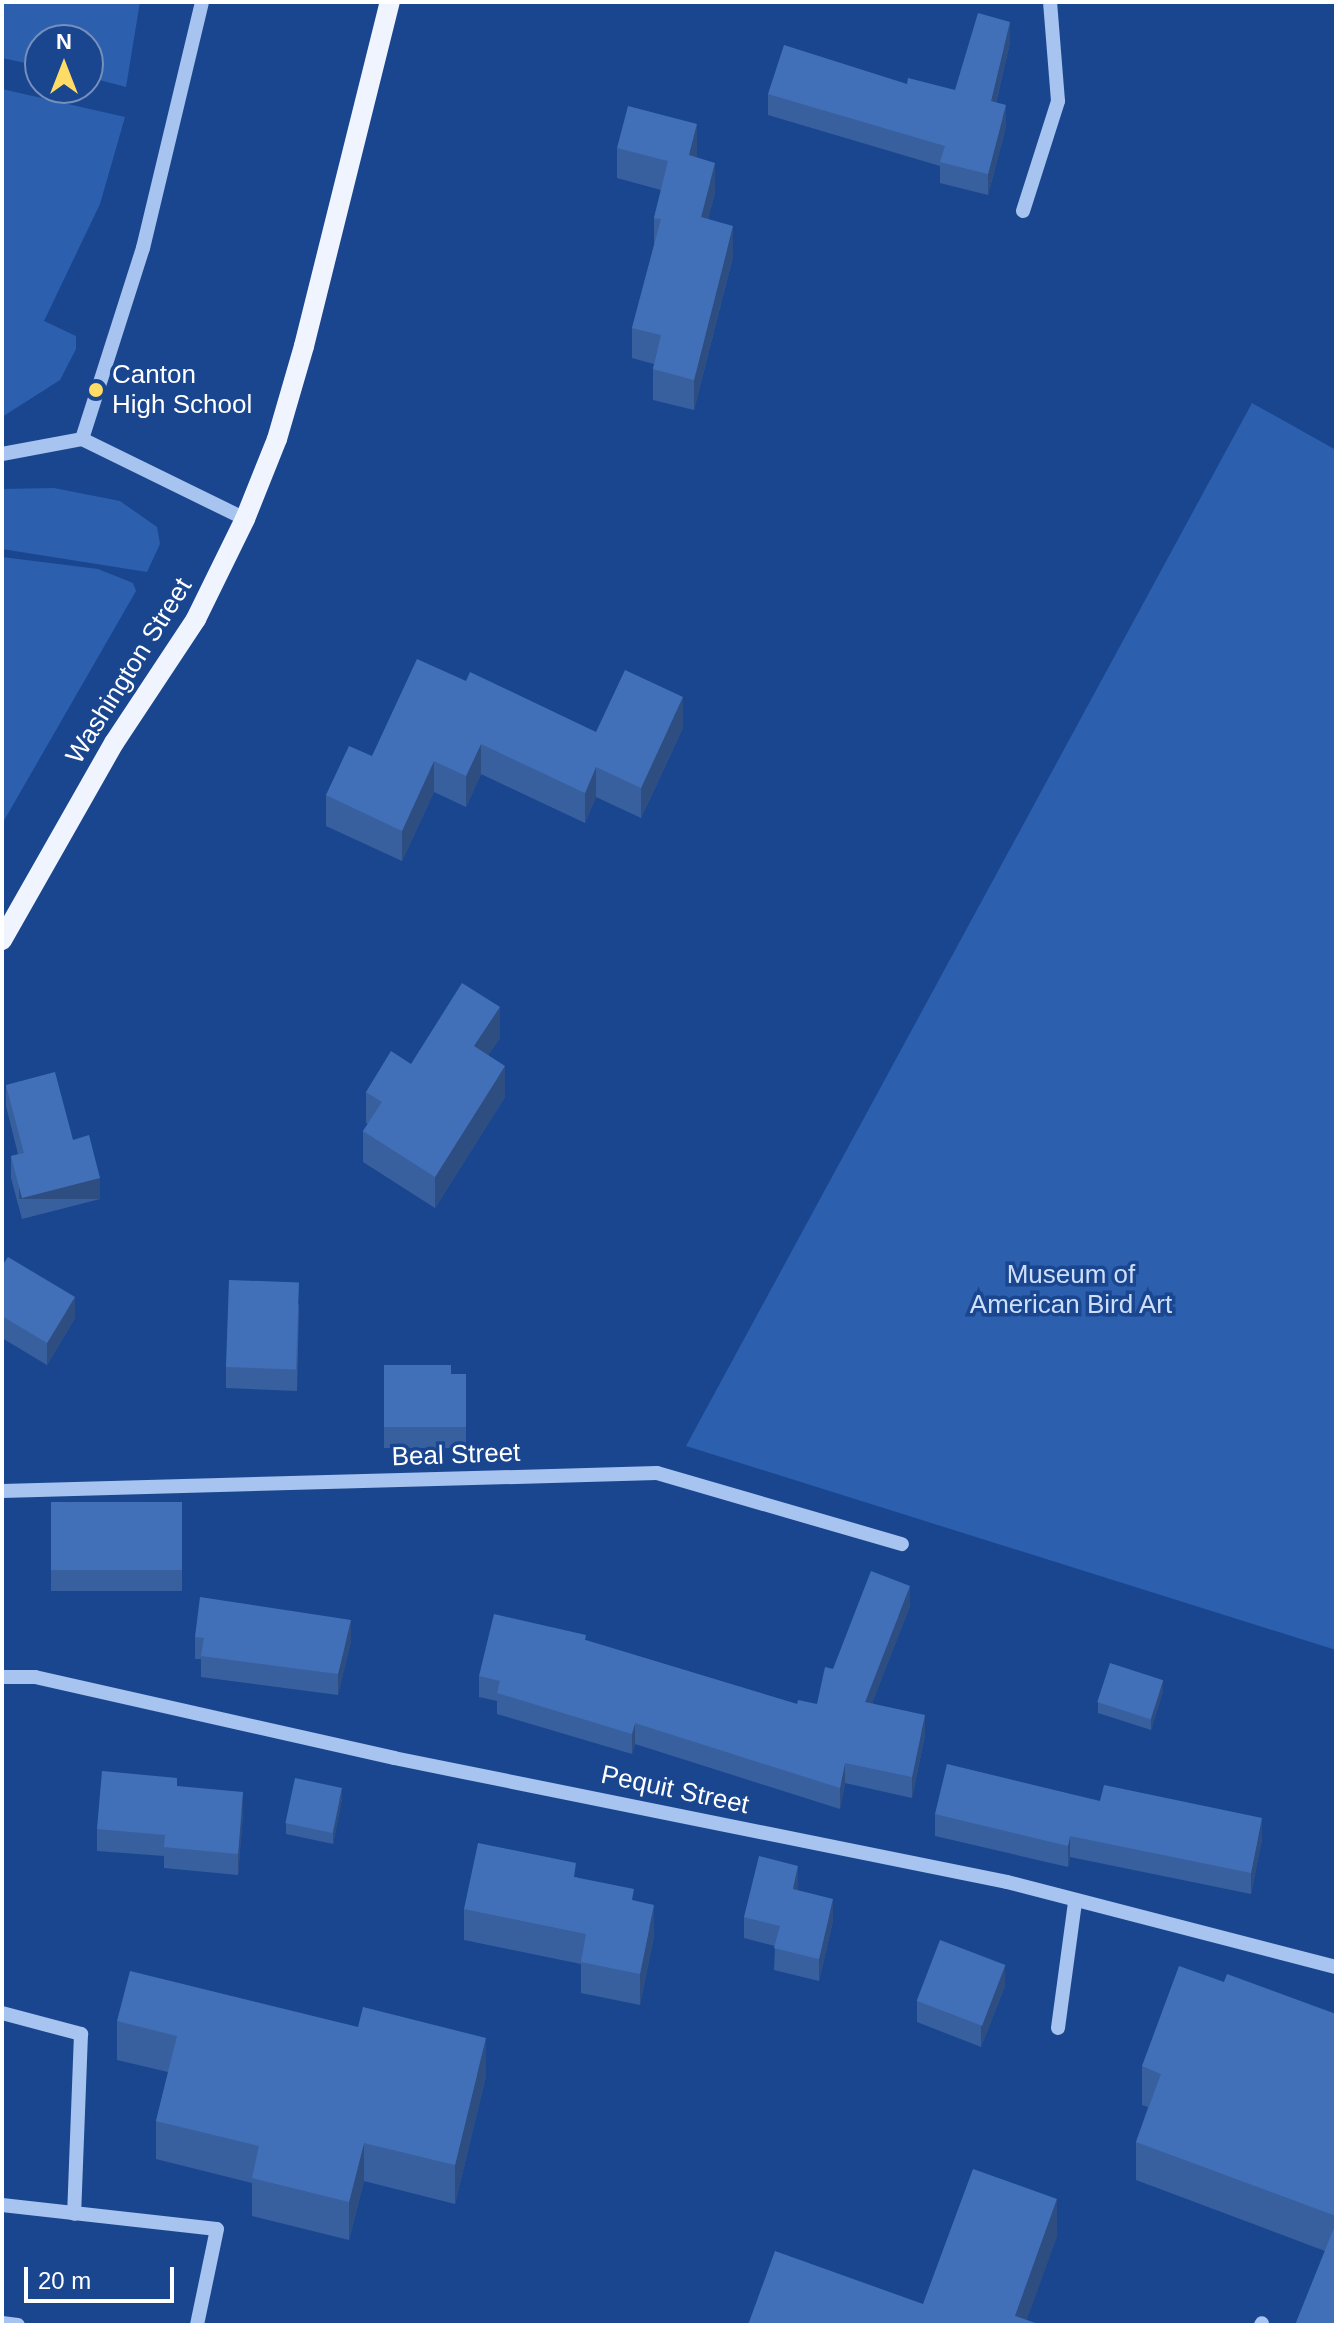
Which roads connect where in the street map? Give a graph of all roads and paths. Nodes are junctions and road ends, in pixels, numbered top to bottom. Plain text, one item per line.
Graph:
1 (202, 2) edge
2 (390, 2) edge
3 (1050, 2) edge
4 (1023, 211) dead end
5 (82, 439) junction
6 (2, 454) edge
7 (245, 519) junction
8 (2, 940) edge
9 (2, 1491) edge
10 (902, 1544) dead end
11 (2, 1677) edge
12 (1075, 1902) junction
13 (1336, 1967) edge
14 (2, 2013) edge
15 (1058, 2028) dead end
16 (2, 2205) edge
17 (74, 2214) junction
18 (2, 2323) edge
19 (18, 2325) edge
20 (197, 2325) edge

1 - 5 street
2 - 7 main road, Washington Street
3 - 4 street
5 - 6 street
5 - 7 street
7 - 8 main road, Washington Street
9 - 10 street, Beal Street
11 - 12 street, Pequit Street
12 - 13 street, Pequit Street
12 - 15 street
14 - 17 street
16 - 17 street
17 - 20 street
18 - 19 street

